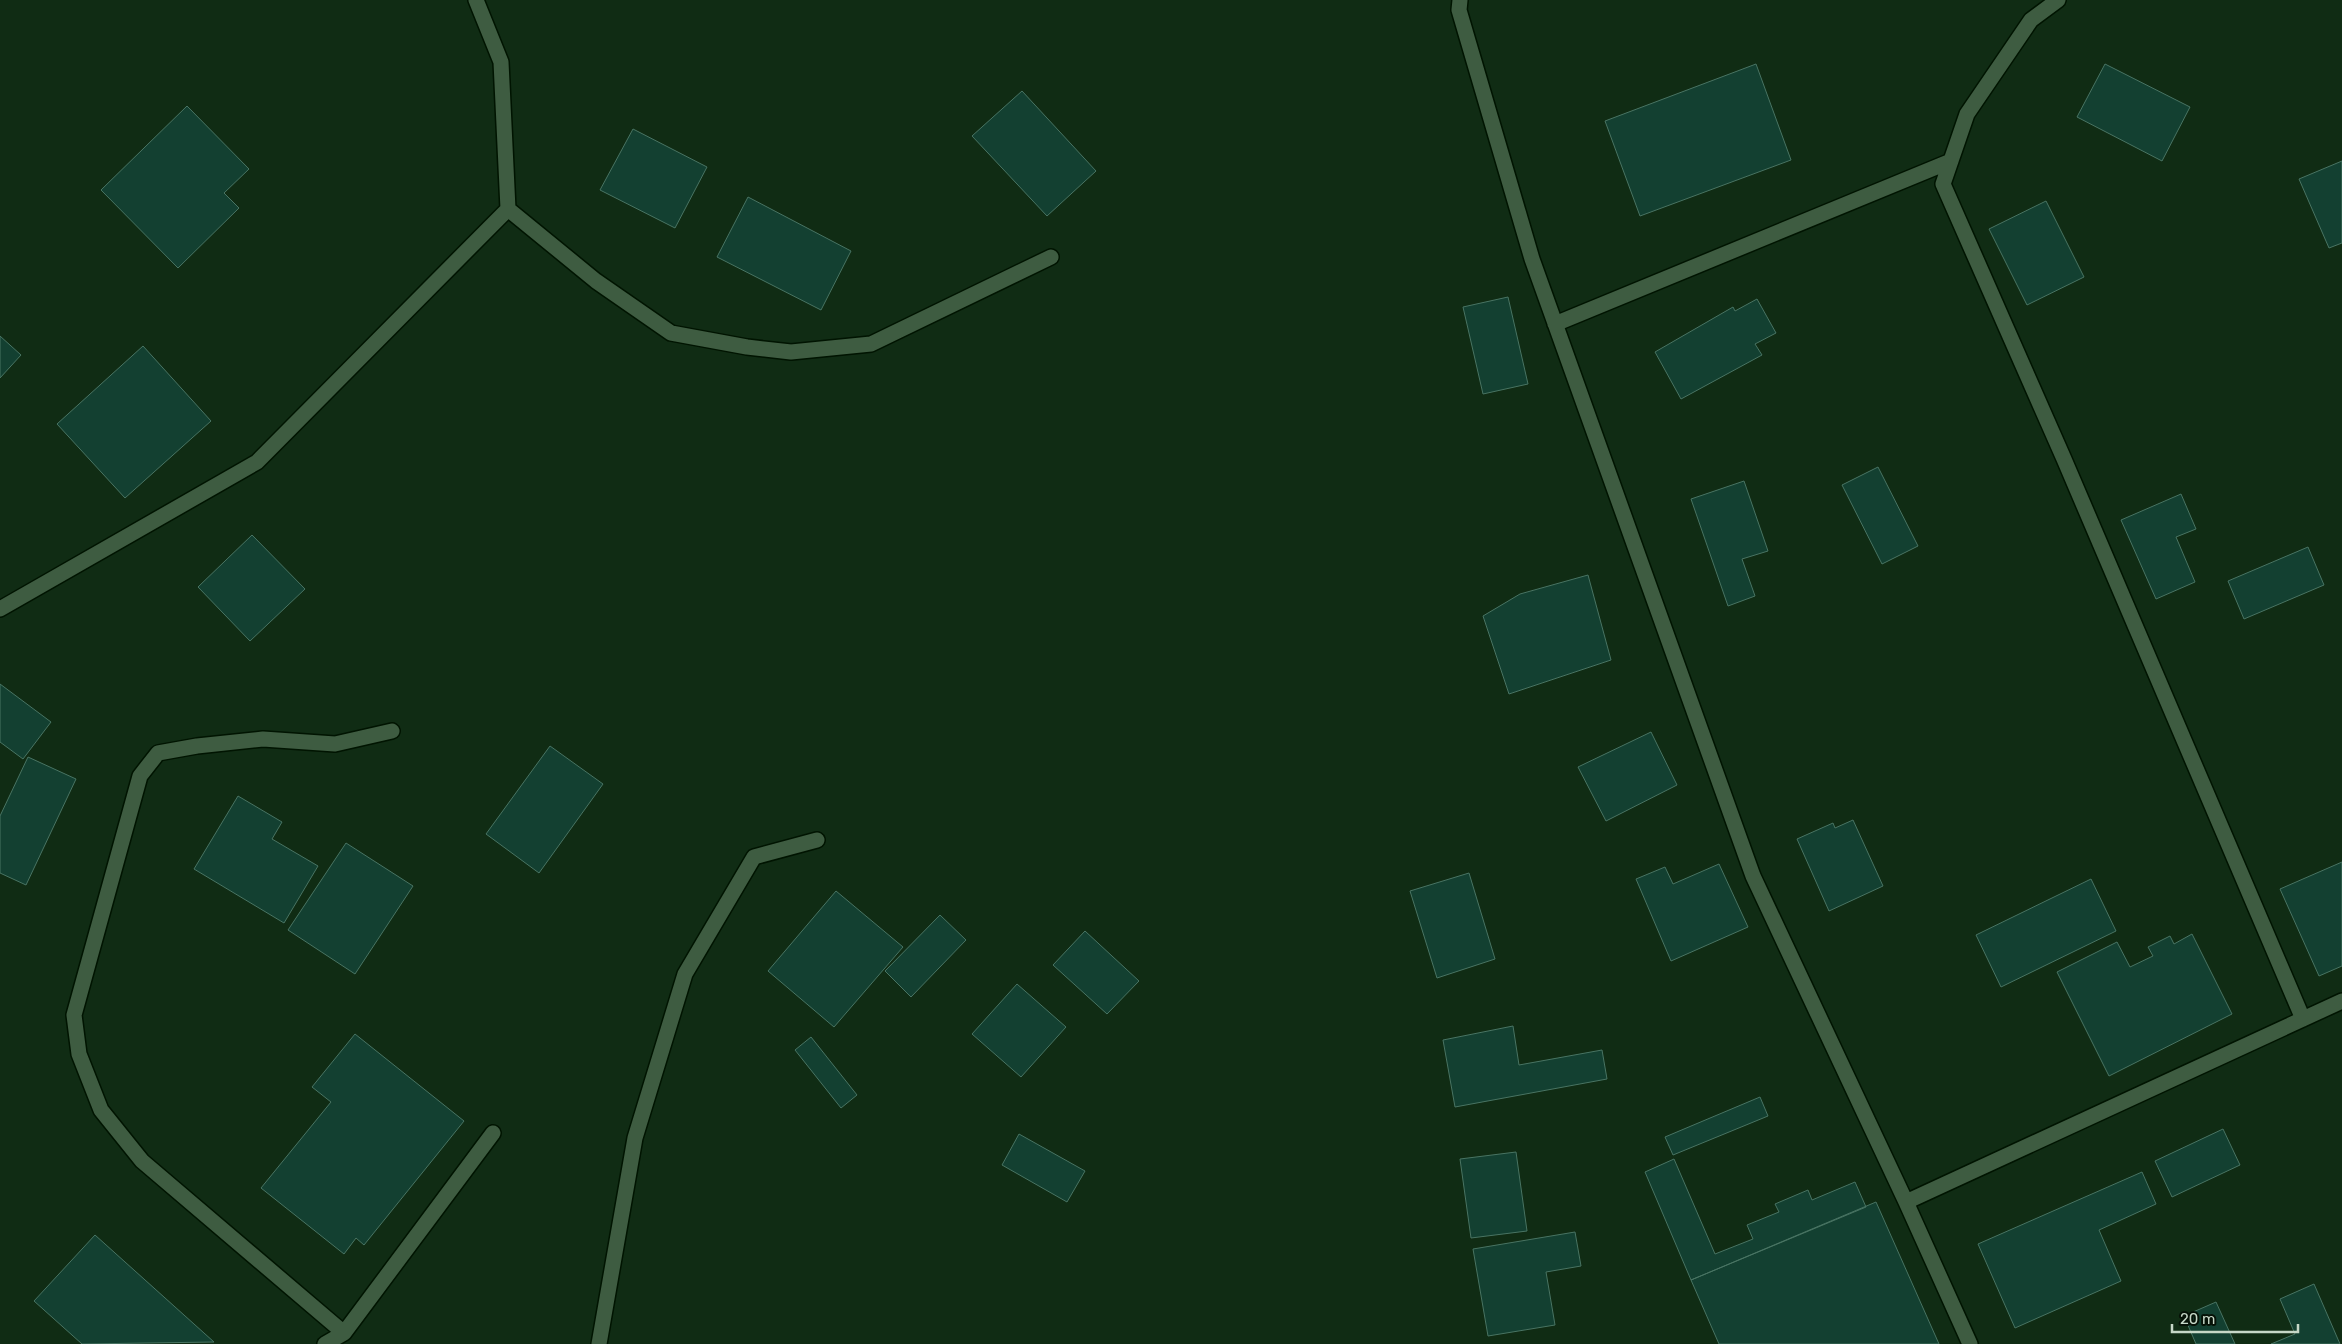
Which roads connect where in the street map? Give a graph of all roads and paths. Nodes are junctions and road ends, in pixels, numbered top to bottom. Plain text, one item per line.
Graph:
1 (476, 0) edge
2 (1460, 0) edge
3 (2058, 0) edge
4 (1951, 161) junction
5 (508, 209) junction
6 (1051, 257) dead end
7 (1555, 324) junction
8 (0, 609) edge
9 (392, 731) dead end
10 (817, 840) dead end
11 (2342, 1001) edge
12 (2303, 1019) junction
13 (493, 1133) dead end
14 (1906, 1202) junction
15 (344, 1333) junction
16 (325, 1344) edge
17 (599, 1344) edge
18 (1970, 1344) edge

1 - 5 street
2 - 7 street
3 - 4 street
4 - 7 street
4 - 12 street
5 - 6 street
5 - 8 street
7 - 14 street
9 - 15 street
10 - 17 street
11 - 12 street
12 - 14 street
13 - 15 street
14 - 18 street
15 - 16 street

